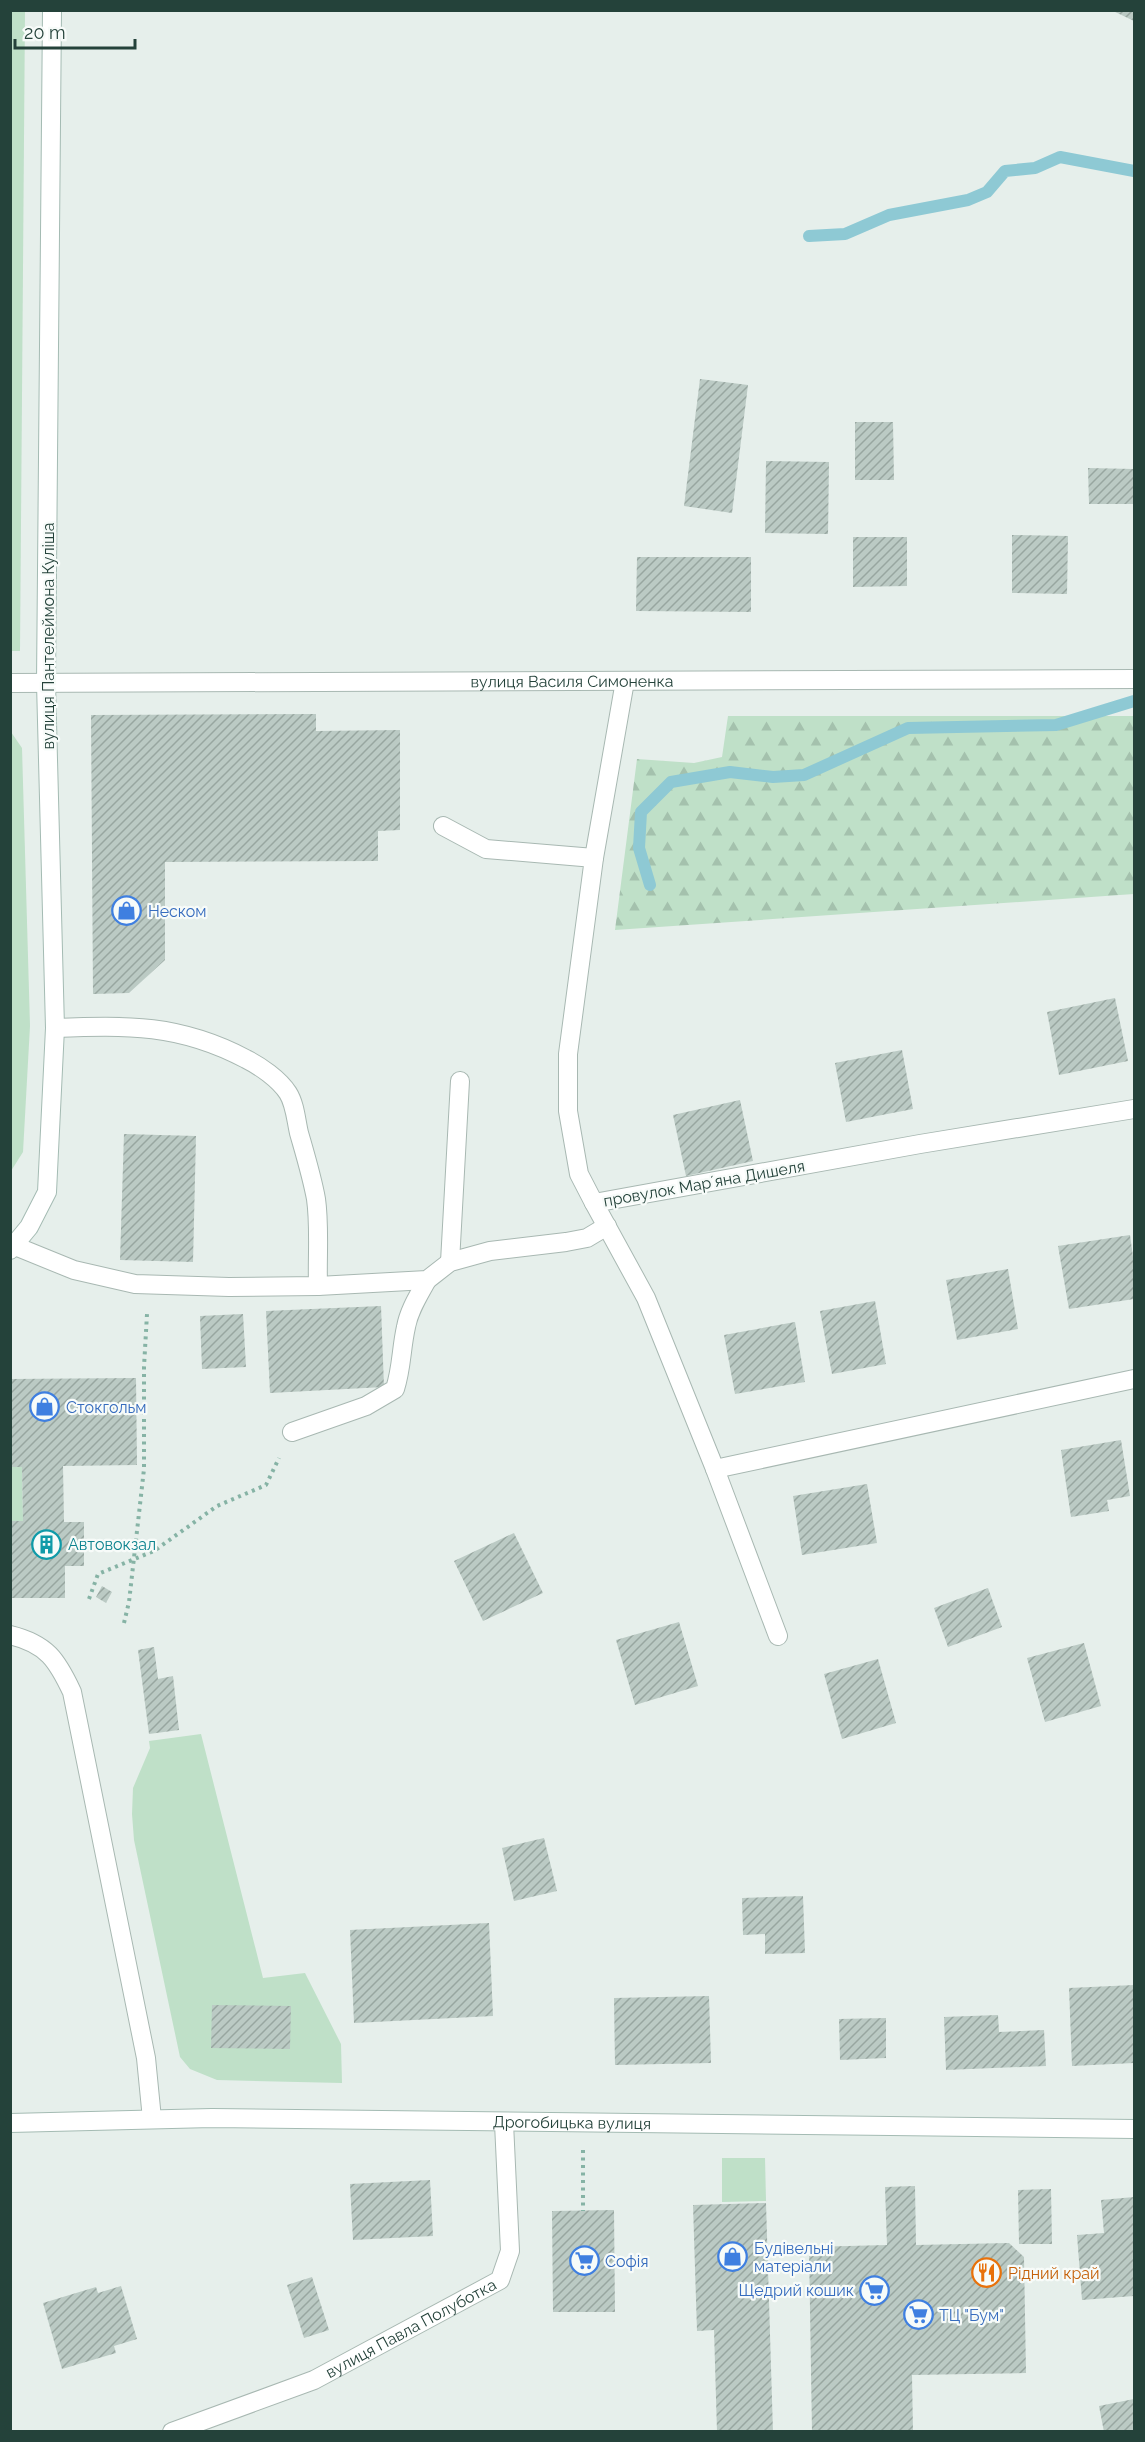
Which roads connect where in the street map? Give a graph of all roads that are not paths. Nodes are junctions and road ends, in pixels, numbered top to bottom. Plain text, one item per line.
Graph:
1 (52, 10) edge
2 (1134, 679) edge
3 (625, 681) junction
4 (10, 683) edge
5 (46, 683) junction
6 (443, 826) dead end
7 (594, 858) junction
8 (55, 1028) junction
9 (460, 1081) dead end
10 (1134, 1109) edge
11 (594, 1203) junction
12 (607, 1226) junction
13 (13, 1248) edge
14 (450, 1262) junction
15 (427, 1280) junction
16 (318, 1286) junction
17 (1134, 1379) edge
18 (292, 1432) road end
19 (716, 1469) junction
20 (10, 1635) edge
21 (778, 1636) dead end
22 (152, 2119) junction
23 (10, 2123) edge
24 (504, 2124) junction
25 (1134, 2129) edge
26 (172, 2432) edge

1 - 5 street, вулиця Пантелеймона Куліша
2 - 3 street, вулиця Василя Симоненка
3 - 5 street, вулиця Василя Симоненка
3 - 7 street
4 - 5 street, вулиця Василя Симоненка
5 - 8 street, вулиця Пантелеймона Куліша
6 - 7 street
7 - 11 street
8 - 13 street, вулиця Пантелеймона Куліша
8 - 16 street
9 - 14 street
10 - 11 street, провулок Марʼяна Дишеля
11 - 12 street, провулок Марʼяна Дишеля
12 - 14 street
12 - 19 street, провулок Марʼяна Дишеля
13 - 16 street
14 - 15 street
15 - 16 street
15 - 18 street
17 - 19 street
19 - 21 street, провулок Марʼяна Дишеля
20 - 22 street
22 - 23 street, Дрогобицька вулиця
22 - 24 street, Дрогобицька вулиця
24 - 25 street, Дрогобицька вулиця
24 - 26 street, вулиця Павла Полуботка

